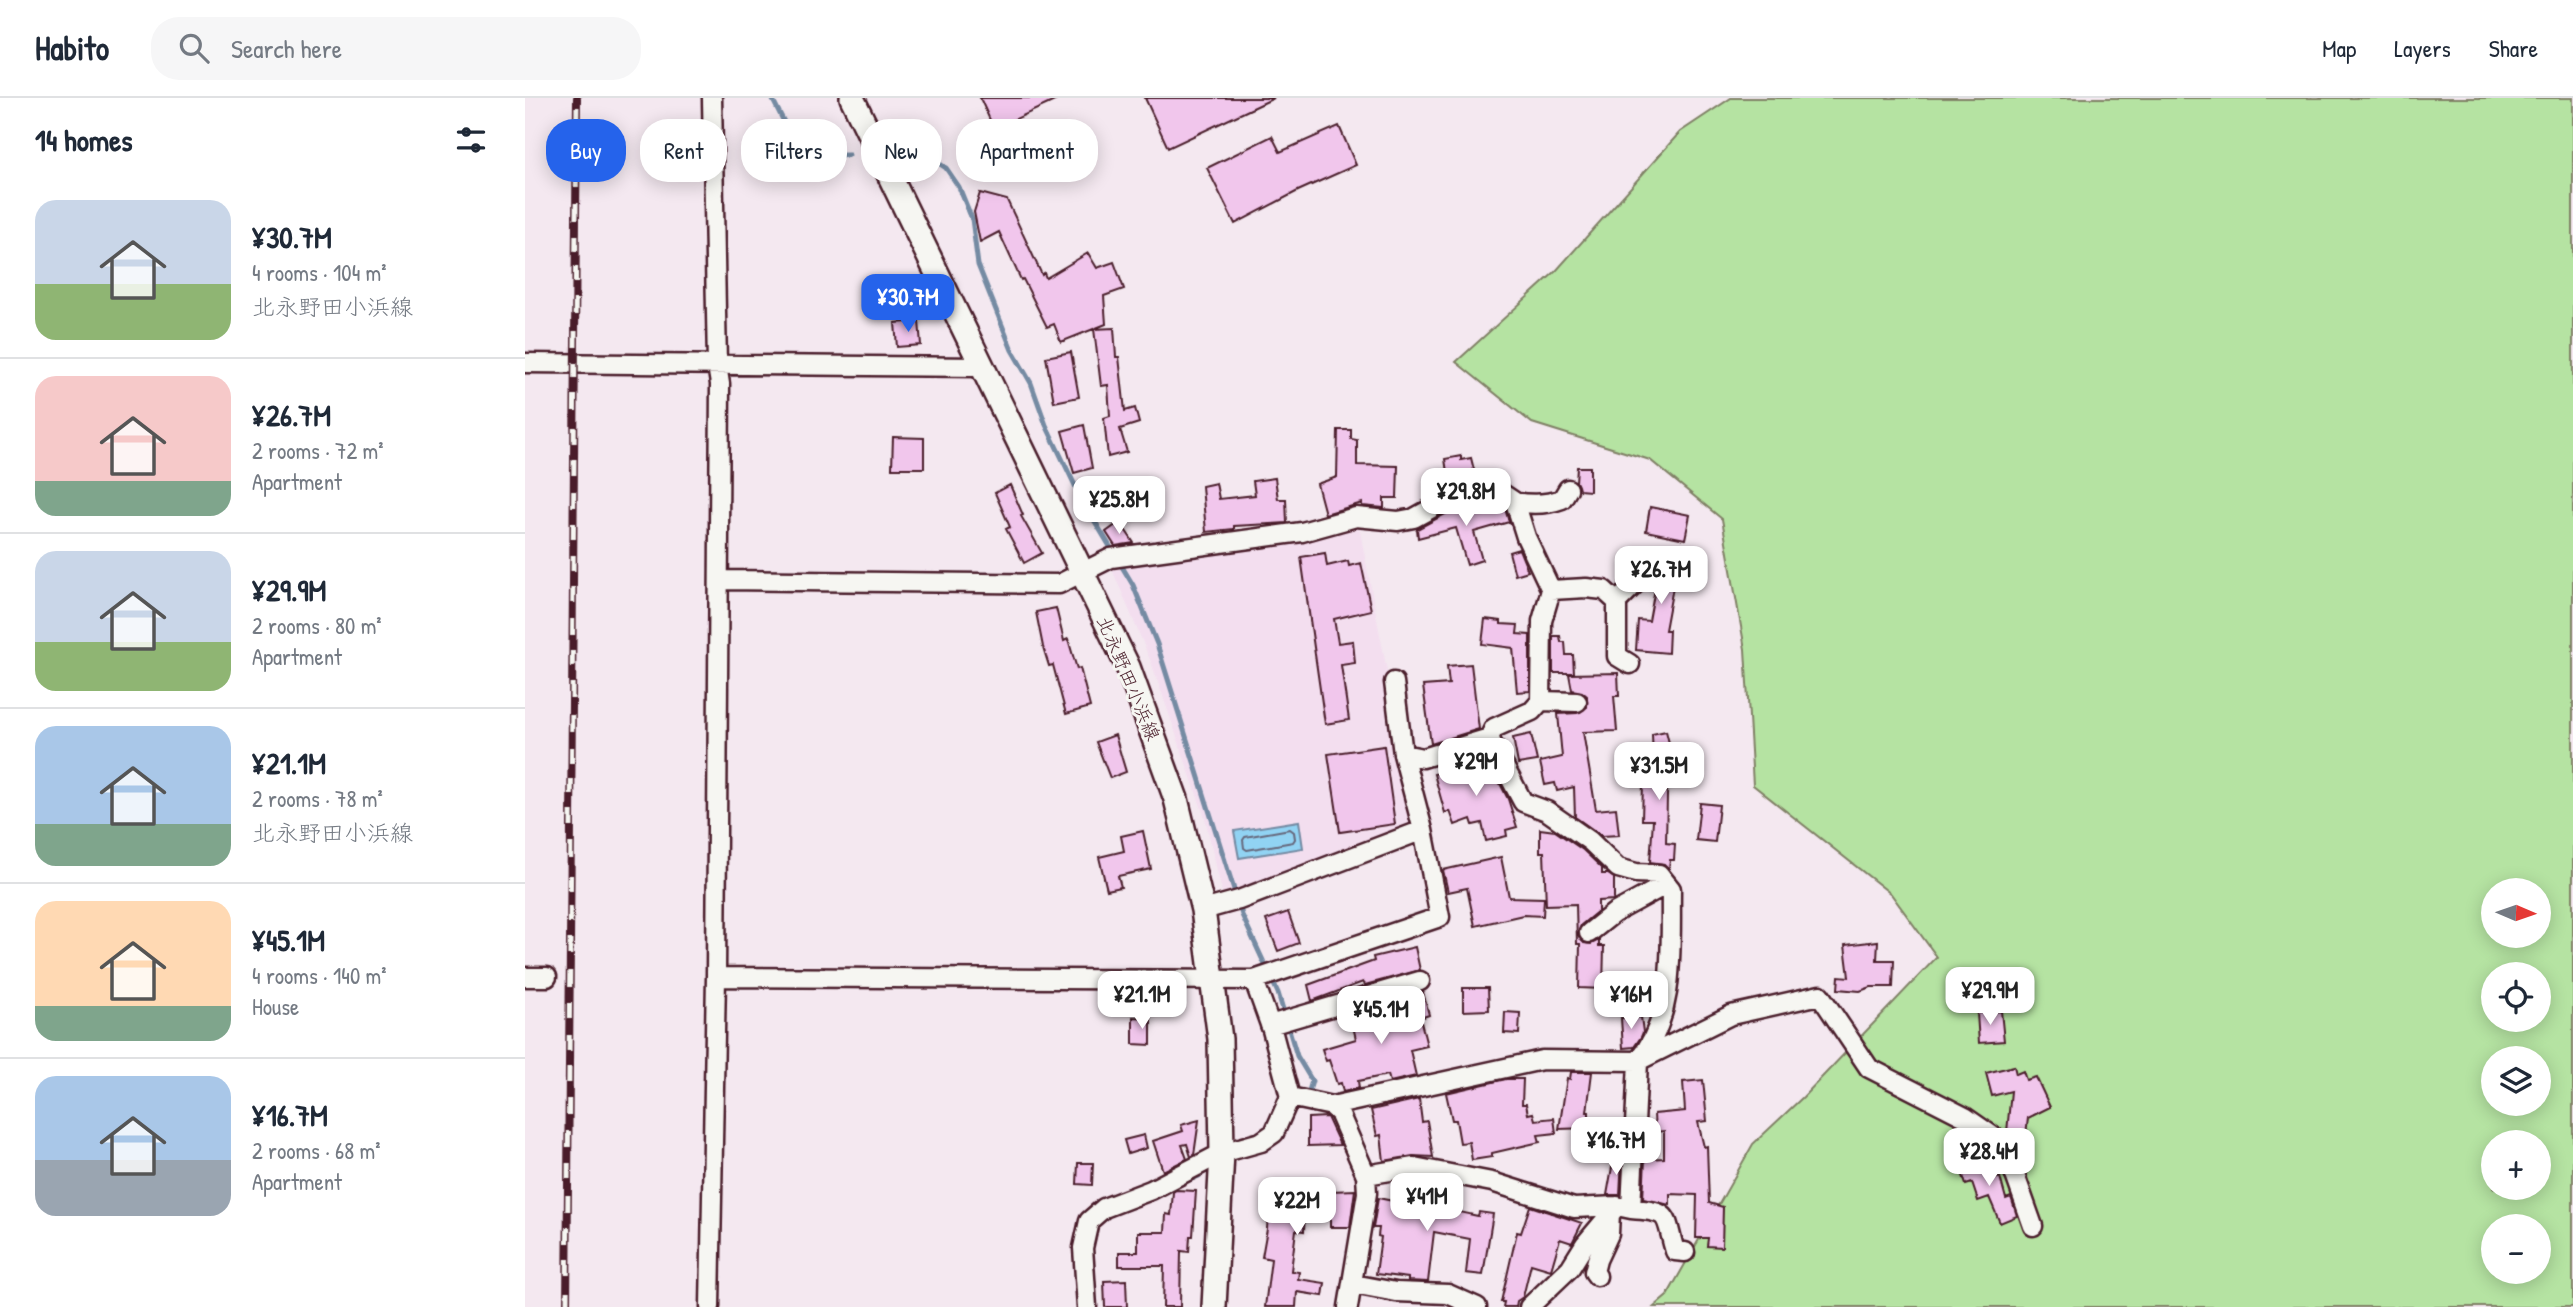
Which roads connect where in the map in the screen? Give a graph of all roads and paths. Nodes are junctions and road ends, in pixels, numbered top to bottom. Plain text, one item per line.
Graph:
1 (712, 98) edge
2 (852, 98) edge
3 (525, 363) edge
4 (717, 365) junction
5 (983, 368) junction
6 (1568, 489) dead end
7 (1515, 502) junction
8 (1652, 568) dead end
9 (1082, 572) junction
10 (719, 580) junction
11 (1551, 590) junction
12 (1617, 602) junction
13 (1630, 664) dead end
14 (1394, 682) dead end
15 (1541, 701) junction
16 (1577, 702) dead end
17 (1489, 737) junction
18 (1403, 754) junction
19 (1423, 830) junction
20 (1667, 884) junction
21 (1203, 910) junction
22 (1589, 933) dead end
23 (525, 977) edge
24 (547, 977) dead end
25 (716, 977) junction
26 (1258, 978) junction
27 (1213, 980) junction
28 (1420, 981) dead end
29 (1273, 1024) junction
30 (1638, 1061) junction
31 (1297, 1098) junction
32 (1329, 1106) junction
33 (1222, 1153) junction
34 (1366, 1175) junction
35 (1620, 1209) junction
36 (2033, 1226) dead end
37 (1685, 1252) dead end
38 (1597, 1276) dead end
39 (1353, 1284) junction
40 (710, 1307) edge
41 (1087, 1307) edge
42 (1214, 1307) edge
43 (1348, 1307) edge
44 (1478, 1307) edge
45 (1529, 1307) edge

1 - 4 street
2 - 5 main road, 北永野田小浜線
3 - 4 street
4 - 5 street
4 - 10 street
5 - 9 main road, 北永野田小浜線
6 - 7 street
7 - 9 street
7 - 11 street
8 - 12 street
9 - 10 street
9 - 21 main road, 北永野田小浜線
10 - 25 street
11 - 12 street
11 - 15 street
12 - 13 street
14 - 18 street
15 - 16 street
15 - 17 street
17 - 18 street
17 - 20 street
18 - 19 street
19 - 21 street
19 - 26 street
20 - 22 street
20 - 30 street
21 - 27 main road, 北永野田小浜線
23 - 24 street
25 - 27 street
25 - 40 street
26 - 27 street
26 - 29 street
27 - 33 main road, 北永野田小浜線
28 - 29 street
29 - 31 street
30 - 32 street
30 - 35 street
30 - 36 street
31 - 32 street
31 - 33 street
32 - 34 street
33 - 41 street
33 - 42 main road, 北永野田小浜線
34 - 35 street
34 - 39 street
35 - 37 street
35 - 38 street
35 - 45 street
39 - 43 street
39 - 44 street

